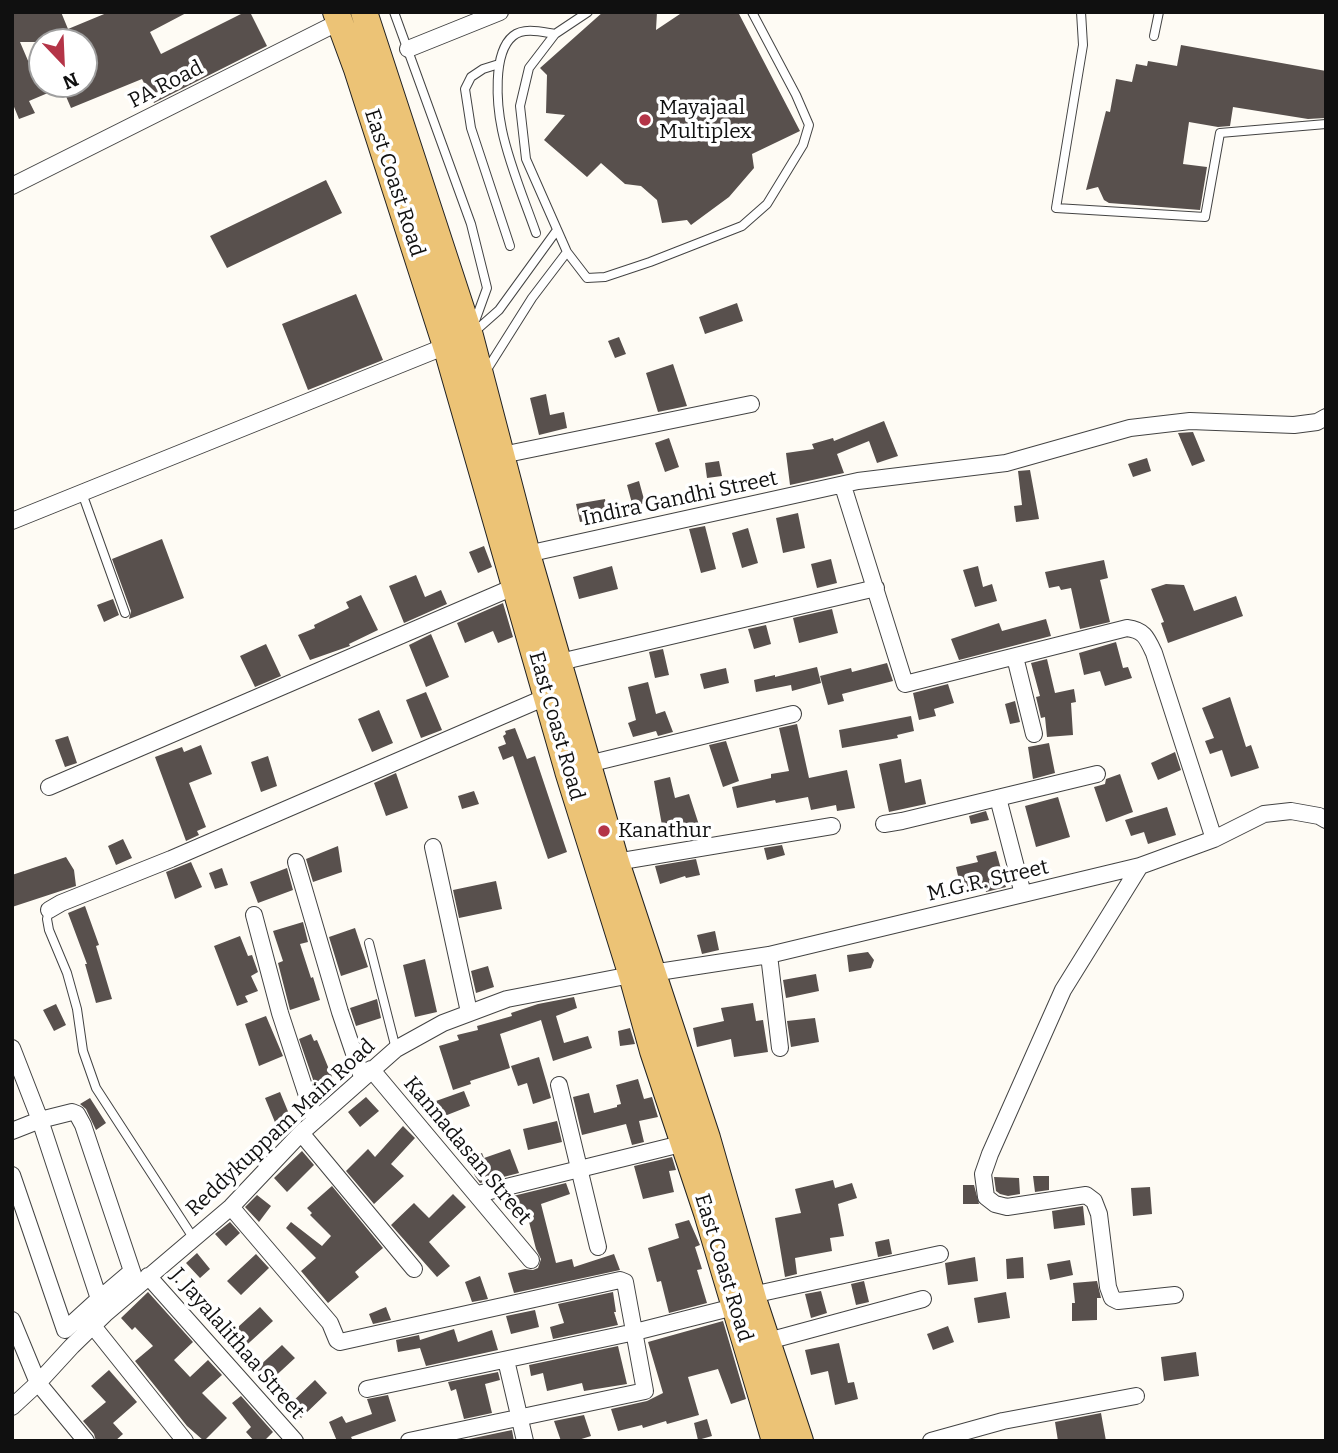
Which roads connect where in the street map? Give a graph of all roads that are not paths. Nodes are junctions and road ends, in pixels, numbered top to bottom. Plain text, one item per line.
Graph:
1 (364, 12) edge
2 (394, 12) edge
3 (500, 12) edge
4 (588, 12) edge
5 (752, 12) edge
6 (1081, 12) edge
7 (1159, 12) edge
8 (338, 17) edge
9 (555, 34) junction
10 (1154, 36) dead end
11 (408, 50) junction
12 (499, 64) junction
13 (1326, 124) edge
14 (12, 186) edge
15 (557, 230) junction
16 (536, 233) dead end
17 (510, 246) dead end
18 (567, 252) junction
19 (458, 341) junction
20 (481, 379) junction
21 (751, 404) dead end
22 (1326, 417) edge
23 (502, 455) junction
24 (843, 485) junction
25 (82, 493) junction
26 (12, 521) edge
27 (527, 554) junction
28 (516, 586) junction
29 (876, 587) junction
30 (125, 613) dead end
31 (1015, 657) junction
32 (559, 662) junction
33 (546, 697) junction
34 (793, 714) dead end
35 (1034, 734) dead end
36 (588, 764) junction
37 (1097, 774) dead end
38 (49, 787) dead end
39 (998, 798) junction
40 (1326, 820) edge
41 (884, 824) dead end
42 (832, 826) dead end
43 (1214, 839) junction
44 (433, 847) dead end
45 (296, 862) dead end
46 (616, 862) junction
47 (1140, 866) junction
48 (1023, 894) junction
49 (49, 910) joint
50 (254, 915) dead end
51 (369, 943) dead end
52 (769, 955) junction
53 (641, 974) junction
54 (469, 1012) junction
55 (12, 1048) edge
56 (780, 1048) dead end
57 (396, 1049) junction
58 (366, 1073) junction
59 (559, 1085) dead end
60 (40, 1120) junction
61 (315, 1120) junction
62 (12, 1131) edge
63 (300, 1133) junction
64 (685, 1143) junction
65 (579, 1169) junction
66 (12, 1175) edge
67 (478, 1194) junction
68 (231, 1207) junction
69 (194, 1239) junction
70 (598, 1247) dead end
71 (940, 1254) dead end
72 (531, 1260) dead end
73 (414, 1269) dead end
74 (139, 1277) junction
75 (1175, 1295) dead end
76 (923, 1299) dead end
77 (743, 1301) junction
78 (102, 1307) junction
79 (12, 1320) edge
80 (93, 1326) junction
81 (65, 1330) junction
82 (635, 1332) junction
83 (768, 1341) junction
84 (72, 1346) junction
85 (506, 1360) junction
86 (38, 1383) junction
87 (368, 1389) dead end
88 (1136, 1396) dead end
89 (12, 1407) edge
90 (519, 1419) junction
91 (772, 1440) edge
92 (86, 1441) edge
93 (184, 1441) edge
94 (295, 1441) edge
95 (409, 1441) edge
96 (525, 1441) edge
97 (800, 1441) edge
98 (930, 1441) edge

1 - 19 main road, East Coast Road
2 - 11 lane
3 - 11 street
4 - 9 lane
5 - 18 lane
6 - 13 lane
7 - 10 lane
8 - 14 street, PA Road
8 - 19 main road, East Coast Road
9 - 12 lane
9 - 15 lane
11 - 19 lane
12 - 16 lane
12 - 17 lane
15 - 18 lane
15 - 19 lane
18 - 20 lane
19 - 20 main road, East Coast Road
19 - 25 street
19 - 28 main road, East Coast Road
20 - 23 main road, East Coast Road
21 - 23 street
22 - 24 street, Indira Gandhi Street
23 - 27 main road, East Coast Road
24 - 27 street, Indira Gandhi Street
24 - 29 street
25 - 26 street
25 - 30 lane
27 - 32 main road, East Coast Road
28 - 33 main road, East Coast Road
28 - 38 street
29 - 31 street
29 - 32 street
31 - 35 street
31 - 43 street
32 - 36 main road, East Coast Road
33 - 49 street
33 - 53 main road, East Coast Road
34 - 36 street
36 - 46 main road, East Coast Road
37 - 39 street
39 - 41 street
39 - 48 street
40 - 43 street, M.G.R. Street
42 - 46 street
43 - 47 street, M.G.R. Street
44 - 54 street
45 - 58 street
46 - 53 main road, East Coast Road
47 - 48 street, M.G.R. Street
47 - 75 street
48 - 52 street, M.G.R. Street
49 - 69 lane
50 - 61 street
51 - 57 lane
52 - 53 street, M.G.R. Street
52 - 56 street
53 - 54 street, Reddykuppam Main Road
53 - 64 main road, East Coast Road
53 - 77 main road, East Coast Road
54 - 57 street, Reddykuppam Main Road
55 - 60 street
57 - 58 street, Reddykuppam Main Road
58 - 61 street, Reddykuppam Main Road
58 - 67 street, Kannadasan Street
59 - 65 street
60 - 62 street
60 - 74 street
60 - 78 street
61 - 63 street, Reddykuppam Main Road
63 - 68 street, Reddykuppam Main Road
63 - 73 street
64 - 65 street
64 - 77 main road, East Coast Road
65 - 67 street
65 - 70 street
66 - 81 street
67 - 72 street, Kannadasan Street
68 - 69 street, Reddykuppam Main Road
68 - 82 street
69 - 74 street, Reddykuppam Main Road
71 - 77 street
74 - 78 street, Reddykuppam Main Road
74 - 94 street, J. Jayalalithaa Street
76 - 83 street
77 - 82 street
77 - 83 main road, East Coast Road
77 - 91 main road, East Coast Road
78 - 80 street, Reddykuppam Main Road
78 - 81 street
79 - 86 street
80 - 84 street, Reddykuppam Main Road
80 - 93 street
81 - 84 street
82 - 85 street
82 - 90 street
83 - 97 main road, East Coast Road
84 - 86 street, Reddykuppam Main Road
85 - 87 street
85 - 90 street
86 - 89 street, Reddykuppam Main Road
86 - 92 street
88 - 98 street
90 - 95 street
90 - 96 street

